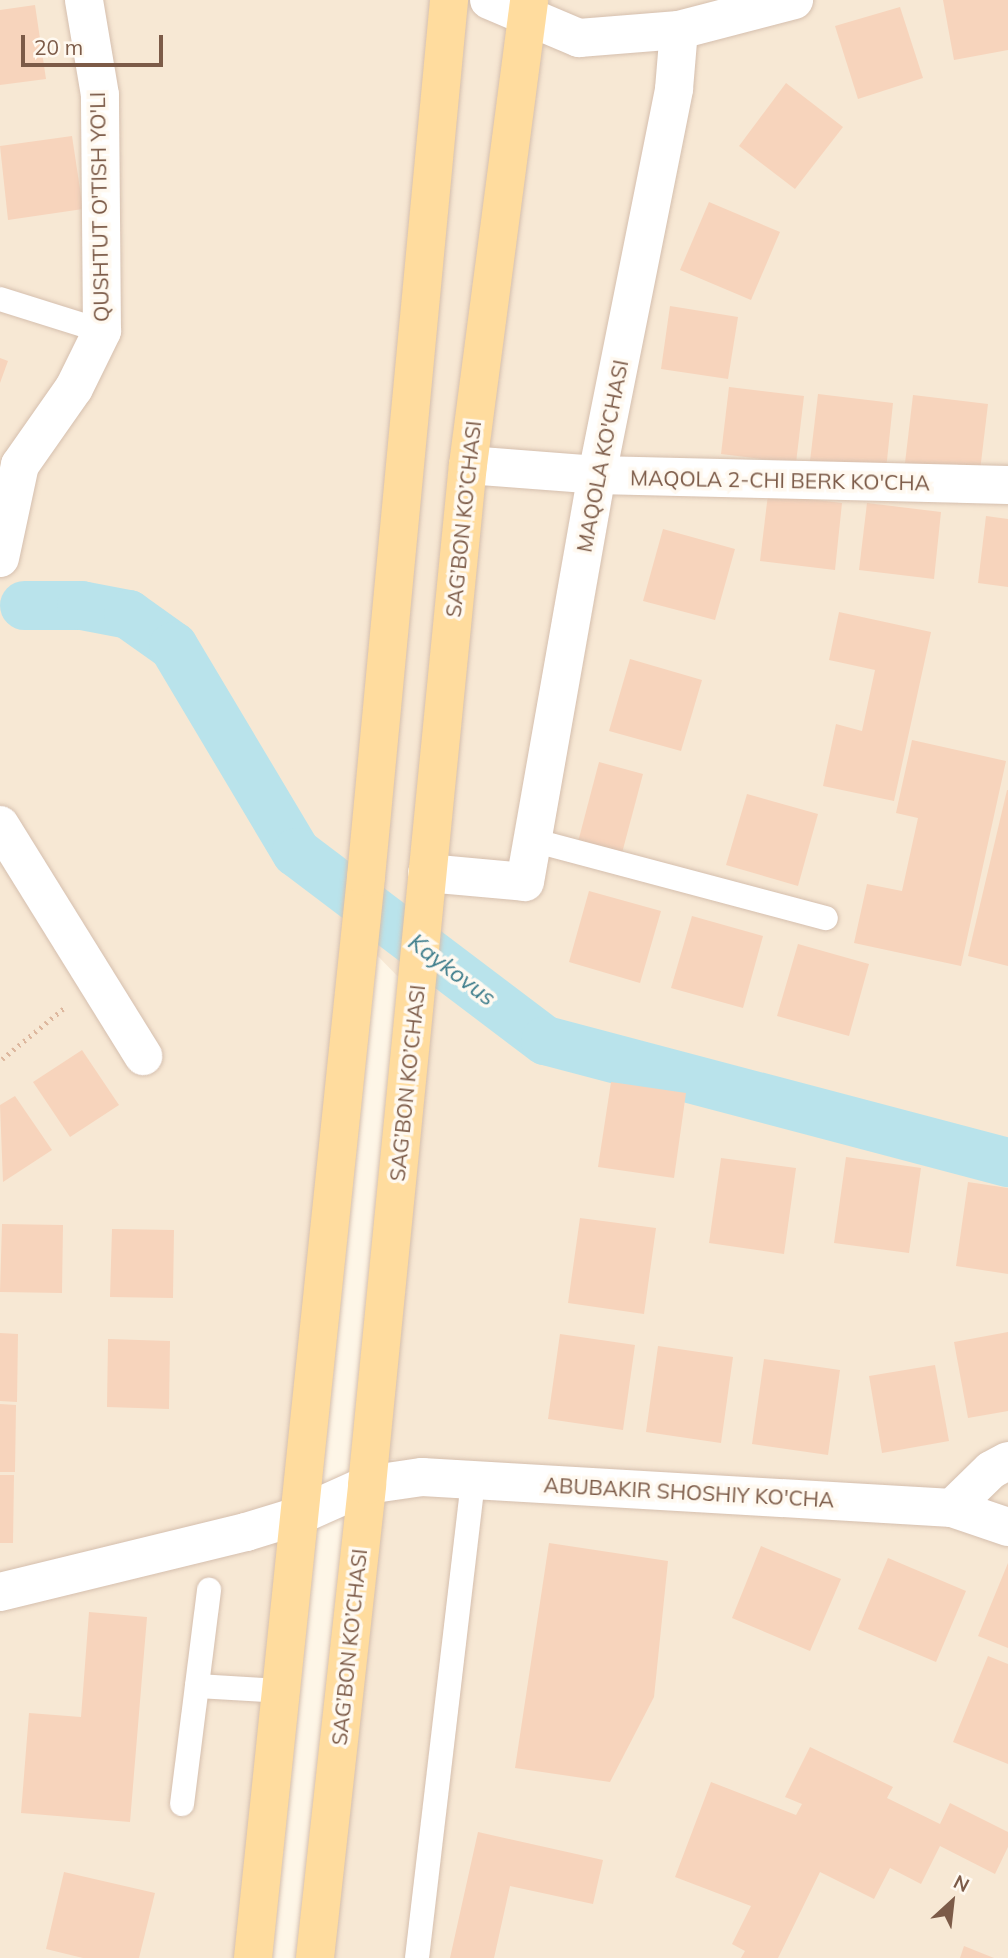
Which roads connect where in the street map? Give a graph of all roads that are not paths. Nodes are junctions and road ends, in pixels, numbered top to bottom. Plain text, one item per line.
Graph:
1 (84, 0) edge
2 (449, 0) edge
3 (489, 0) edge
4 (794, 0) edge
5 (528, 9) edge
6 (679, 30) junction
7 (0, 299) edge
8 (102, 331) junction
9 (468, 466) junction
10 (597, 475) junction
11 (1008, 485) edge
12 (0, 558) edge
13 (0, 825) edge
14 (531, 840) junction
15 (427, 873) junction
16 (826, 918) dead end
17 (143, 1056) dead end
18 (1008, 1461) edge
19 (473, 1480) junction
20 (367, 1485) junction
21 (952, 1508) junction
22 (298, 1516) junction
23 (1008, 1527) edge
24 (209, 1590) dead end
25 (0, 1592) edge
26 (197, 1686) junction
27 (280, 1691) junction
28 (183, 1804) dead end
29 (253, 1958) edge
30 (314, 1958) edge
31 (417, 1958) edge

1 - 8 street, QUSHTUT O'TISH YO'LI
2 - 22 main road
3 - 5 street
4 - 6 street
5 - 6 street
5 - 9 main road, SAG’BON KO’CHASI
6 - 10 street, MAQOLA KO'CHASI
7 - 8 lane
8 - 12 street, QUSHTUT O'TISH YO'LI
9 - 10 street, MAQOLA 2-CHI BERK KO'CHA
9 - 15 main road, SAG’BON KO’CHASI
10 - 11 street, MAQOLA 2-CHI BERK KO'CHA
10 - 14 street, MAQOLA KO'CHASI
13 - 17 street
14 - 15 street, MAQOLA KO'CHASI
14 - 16 lane
15 - 20 main road, SAG’BON KO’CHASI
18 - 21 street
19 - 20 street, ABUBAKIR SHOSHIY KO'CHA
19 - 21 street, ABUBAKIR SHOSHIY KO'CHA
19 - 31 lane
20 - 22 street, ABUBAKIR SHOSHIY KO'CHA
20 - 30 main road, SAG’BON KO’CHASI
21 - 23 street, ABUBAKIR SHOSHIY KO'CHA
22 - 25 street, ABUBAKIR SHOSHIY KO'CHA
22 - 27 main road
24 - 26 lane
26 - 27 lane
26 - 28 lane
27 - 29 main road

